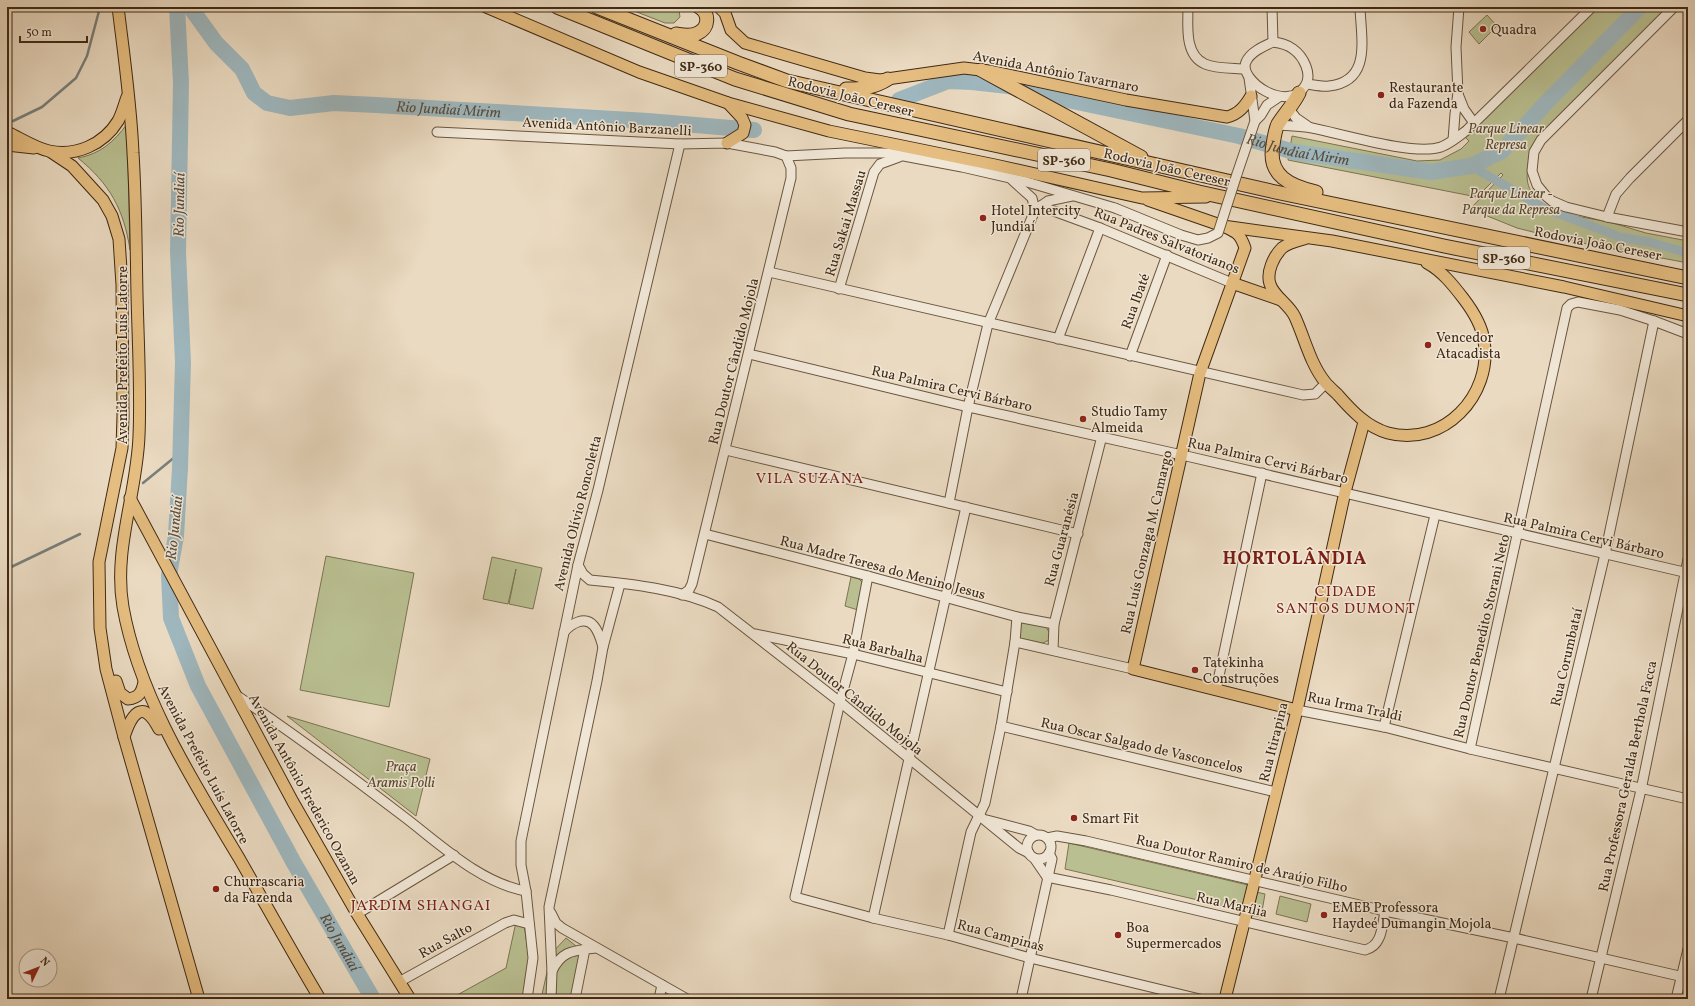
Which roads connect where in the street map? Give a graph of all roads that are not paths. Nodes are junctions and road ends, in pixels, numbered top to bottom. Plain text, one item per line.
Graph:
1 (118, 7) edge
2 (486, 7) edge
3 (557, 7) edge
4 (597, 7) edge
5 (1188, 7) edge
6 (1272, 7) edge
7 (1360, 7) edge
8 (1459, 7) edge
9 (1592, 7) edge
10 (1674, 7) edge
11 (703, 8) edge
12 (723, 9) edge
13 (639, 24) junction
14 (1273, 42) junction
15 (1245, 69) junction
16 (981, 70) junction
17 (1249, 78) junction
18 (888, 79) junction
19 (787, 81) junction
20 (1303, 89) junction
21 (129, 93) junction
22 (1458, 93) junction
23 (1251, 96) junction
24 (1279, 97) junction
25 (731, 107) junction
26 (1289, 110) junction
27 (1688, 120) edge
28 (1474, 123) junction
29 (1255, 124) junction
30 (1310, 127) junction
31 (1277, 128) junction
32 (7, 132) edge
33 (437, 132) dead end
34 (1453, 140) junction
35 (732, 141) junction
36 (680, 144) junction
37 (7, 145) edge
38 (47, 151) junction
39 (786, 156) junction
40 (900, 157) junction
41 (1156, 165) junction
42 (1011, 178) junction
43 (1072, 196) junction
44 (1221, 196) junction
45 (1142, 198) junction
46 (1037, 208) junction
47 (1607, 216) junction
48 (1424, 223) junction
49 (1223, 226) junction
50 (1100, 228) junction
51 (1688, 232) edge
52 (1308, 238) junction
53 (1167, 255) junction
54 (1419, 258) junction
55 (769, 272) junction
56 (1688, 277) edge
57 (1232, 283) junction
58 (839, 289) junction
59 (1688, 295) edge
60 (1282, 300) junction
61 (1688, 316) edge
62 (1654, 321) junction
63 (988, 324) junction
64 (1688, 334) edge
65 (1058, 339) junction
66 (748, 354) junction
67 (1130, 356) junction
68 (1200, 373) junction
69 (1326, 383) junction
70 (968, 407) junction
71 (1364, 422) junction
72 (1102, 436) junction
73 (726, 450) junction
74 (1182, 455) junction
75 (1262, 474) junction
76 (1345, 492) junction
77 (130, 498) junction
78 (949, 503) junction
79 (966, 507) junction
80 (1435, 514) junction
81 (1518, 533) junction
82 (705, 534) junction
83 (1078, 534) junction
84 (1605, 554) junction
85 (1688, 559) edge
86 (578, 565) junction
87 (1686, 573) edge
88 (868, 576) junction
89 (620, 584) junction
90 (692, 584) junction
91 (682, 595) junction
92 (946, 598) junction
93 (705, 601) junction
94 (100, 604) junction
95 (1017, 617) junction
96 (1054, 624) junction
97 (564, 633) junction
98 (752, 634) junction
99 (1015, 642) junction
100 (603, 647) junction
101 (1053, 650) junction
102 (853, 654) junction
103 (1132, 669) junction
104 (929, 673) junction
105 (144, 682) junction
106 (1216, 690) junction
107 (1007, 692) junction
108 (235, 695) junction
109 (840, 702) junction
110 (1298, 710) junction
111 (1001, 726) junction
112 (1384, 727) junction
113 (124, 738) junction
114 (1470, 749) junction
115 (908, 759) junction
116 (1554, 768) junction
117 (1641, 790) junction
118 (1276, 792) junction
119 (202, 796) junction
120 (1688, 799) edge
121 (982, 818) junction
122 (1036, 835) junction
123 (1047, 838) junction
124 (1049, 853) junction
125 (454, 855) junction
126 (1032, 856) junction
127 (1047, 877) junction
128 (1254, 881) junction
129 (526, 891) junction
130 (549, 907) junction
131 (1385, 911) junction
132 (357, 914) junction
133 (873, 918) junction
134 (1244, 921) junction
135 (529, 924) junction
136 (948, 935) junction
137 (1514, 938) junction
138 (595, 948) junction
139 (585, 949) junction
140 (1688, 949) edge
141 (1030, 958) junction
142 (1600, 958) junction
143 (552, 972) junction
144 (1685, 977) edge
145 (398, 982) junction
146 (662, 985) junction
147 (199, 999) edge
148 (320, 999) edge
149 (410, 999) edge
150 (527, 999) edge
151 (551, 999) edge
152 (575, 999) edge
153 (659, 999) edge
154 (687, 999) edge
155 (1021, 999) edge
156 (1200, 999) edge
157 (1225, 999) edge
158 (1499, 999) edge
159 (1591, 999) edge
160 (1676, 999) edge

1 - 21 main road, Avenida Prefeito Luís Latorre
2 - 25 main road
3 - 44 highway, Rodovia João Cereser / SP-360
4 - 13 highway, Rodovia João Cereser / SP-360
5 - 15 street
6 - 14 street
7 - 20 street
8 - 22 street
9 - 28 street
10 - 47 street
11 - 13 highway
12 - 18 main road, Avenida Antônio Tavarnaro
13 - 19 highway, Rodovia João Cereser / SP-360
14 - 15 street
14 - 20 street
15 - 17 street
16 - 18 main road, Avenida Antônio Tavarnaro
16 - 23 main road, Avenida Antônio Tavarnaro
16 - 41 highway
17 - 23 street
17 - 24 street
18 - 19 highway
19 - 41 highway, Rodovia João Cereser / SP-360
20 - 24 street
20 - 26 highway
21 - 38 main road
21 - 77 main road, Avenida Prefeito Luís Latorre
22 - 28 street
22 - 34 street
23 - 29 street
24 - 29 street
25 - 35 main road
25 - 45 main road
26 - 30 street
26 - 31 highway
27 - 47 street
28 - 34 street
29 - 43 street, bridge
30 - 31 street
30 - 34 street
31 - 48 highway
32 - 38 main road, Avenida Prefeito Luís Latorre
33 - 36 street, Avenida Antônio Barzanelli
35 - 36 street, Avenida Antônio Barzanelli
35 - 39 street, Avenida Antônio Barzanelli
36 - 86 street, Avenida Olívio Roncoletta
37 - 38 main road
38 - 94 main road, Avenida Prefeito Luís Latorre
39 - 40 street
39 - 55 street, Rua Doutor Cândido Mojola
40 - 42 street
40 - 58 street, Rua Sakai Massau
41 - 48 highway, Rodovia João Cereser / SP-360
42 - 43 street
42 - 46 street
43 - 46 street
44 - 45 main road
44 - 59 highway, Rodovia João Cereser / SP-360
45 - 49 main road
46 - 50 street, Rua Padres Salvatorianos
46 - 63 street
47 - 51 street
48 - 56 highway, Rodovia João Cereser / SP-360
49 - 52 main road
49 - 57 main road, Rua Luís Gonzaga M. Camargo
50 - 53 street, Rua Padres Salvatorianos
50 - 65 street
52 - 54 main road
52 - 60 main road
53 - 57 street, Rua Padres Salvatorianos
53 - 67 street, Rua Ibaté
54 - 61 main road
54 - 71 main road
55 - 58 street
55 - 66 street, Rua Doutor Cândido Mojola
57 - 60 main road, Rua Padres Salvatorianos
57 - 68 main road, Rua Luís Gonzaga M. Camargo
58 - 63 street
60 - 69 main road
62 - 64 street
62 - 81 street, Rua Doutor Benedito Storani Neto
62 - 84 street, Rua Corumbataí
63 - 65 street
63 - 70 street
65 - 67 street
66 - 70 street, Rua Palmira Cervi Bárbaro
66 - 73 street, Rua Doutor Cândido Mojola
67 - 68 street
68 - 69 street
68 - 74 main road, Rua Luís Gonzaga M. Camargo
69 - 71 main road
70 - 72 street, Rua Palmira Cervi Bárbaro
70 - 78 street
71 - 76 main road, Rua Itirapina
72 - 74 street, Rua Palmira Cervi Bárbaro
72 - 83 street, Rua Guaranésia
73 - 78 street
73 - 82 street, Rua Doutor Cândido Mojola
74 - 75 street, Rua Palmira Cervi Bárbaro
74 - 103 main road, Rua Luís Gonzaga M. Camargo
75 - 76 street, Rua Palmira Cervi Bárbaro
75 - 106 street
76 - 80 street, Rua Palmira Cervi Bárbaro
76 - 110 main road, Rua Itirapina
77 - 105 main road, Avenida Prefeito Luís Latorre
77 - 108 main road, Avenida Antônio Frederico Ozanan
78 - 79 street
79 - 83 street
79 - 92 street
80 - 81 street, Rua Palmira Cervi Bárbaro
80 - 112 street
81 - 84 street, Rua Palmira Cervi Bárbaro
81 - 114 street, Rua Doutor Benedito Storani Neto
82 - 88 street, Rua Madre Teresa do Menino Jesus
82 - 90 street, Rua Doutor Cândido Mojola
83 - 96 street, Rua Guaranésia
84 - 87 street, Rua Palmira Cervi Bárbaro
84 - 116 street, Rua Corumbataí
85 - 87 street, Rua Professora Geralda Berthola Facca
86 - 89 street
86 - 97 street, Avenida Olívio Roncoletta
87 - 117 street, Rua Professora Geralda Berthola Facca
88 - 92 street, Rua Madre Teresa do Menino Jesus
88 - 102 street
89 - 91 street
89 - 100 street
90 - 91 street, Rua Doutor Cândido Mojola
90 - 93 street, Rua Doutor Cândido Mojola
91 - 93 street, Rua Doutor Cândido Mojola
92 - 95 street, Rua Madre Teresa do Menino Jesus
92 - 104 street
93 - 98 street, Rua Doutor Cândido Mojola
94 - 105 main road
94 - 113 main road, Avenida Prefeito Luís Latorre
95 - 96 street, Rua Madre Teresa do Menino Jesus
95 - 99 street
96 - 101 street, Rua Guaranésia
97 - 100 street
97 - 129 street, Avenida Olívio Roncoletta
98 - 102 street, Rua Barbalha
98 - 109 street, Rua Doutor Cândido Mojola
99 - 101 street, Rua Irma Traldi
99 - 107 street
100 - 130 street
101 - 103 street, Rua Irma Traldi
102 - 104 street, Rua Barbalha
102 - 109 street
103 - 106 main road, Rua Irma Traldi
104 - 107 street, Rua Barbalha
104 - 115 street
105 - 119 main road, Avenida Prefeito Luís Latorre
106 - 110 main road, Rua Irma Traldi
107 - 111 street
108 - 125 street
108 - 132 main road, Avenida Antônio Frederico Ozanan
109 - 115 street, Rua Doutor Cândido Mojola
109 - 133 street, Rua Campinas
110 - 112 street, Rua Irma Traldi
110 - 118 main road, Rua Itirapina
111 - 118 street, Rua Oscar Salgado de Vasconcelos
111 - 121 street
112 - 114 street, Rua Irma Traldi
113 - 119 main road
113 - 147 main road, Avenida Prefeito Luís Latorre
114 - 116 street, Rua Irma Traldi
115 - 121 street, Rua Doutor Cândido Mojola
115 - 133 street
116 - 117 street, Rua Irma Traldi
116 - 137 street, Rua Corumbataí
117 - 120 street, Rua Irma Traldi
117 - 142 street, Rua Professora Geralda Berthola Facca
118 - 128 main road, Rua Itirapina
119 - 148 main road, Avenida Prefeito Luís Latorre
121 - 122 street, Rua Doutor Cândido Mojola
121 - 126 street, Rua Doutor Cândido Mojola
121 - 136 street
122 - 123 street, Rua Doutor Cândido Mojola
122 - 126 street
123 - 124 street
123 - 128 street, Rua Doutor Ramiro de Araújo Filho
124 - 126 street
124 - 127 street
125 - 129 street
125 - 132 street
126 - 127 street, Rua Doutor Cândido Mojola
127 - 134 street, Rua Marília
127 - 141 street
128 - 131 street, Rua Doutor Ramiro de Araújo Filho
128 - 134 main road, Rua Itirapina
129 - 135 street, Avenida Olívio Roncoletta
130 - 138 street
130 - 143 street
131 - 134 street, Rua Marília
131 - 137 street, Rua Doutor Ramiro de Araújo Filho
132 - 145 main road, Avenida Antônio Frederico Ozanan
133 - 136 street, Rua Campinas
134 - 157 main road, Rua Itirapina
135 - 145 street, Rua Salto
135 - 150 street, Avenida Olívio Roncoletta
136 - 141 street, Rua Campinas
137 - 142 street, Rua Doutor Ramiro de Araújo Filho
137 - 158 street, Rua Corumbataí
138 - 139 street
138 - 146 street
139 - 143 street
139 - 152 street
140 - 144 street
141 - 155 street
141 - 156 street, Rua Campinas
142 - 144 street, Rua Doutor Ramiro de Araújo Filho
142 - 159 street, Rua Professora Geralda Berthola Facca
143 - 151 street
144 - 160 street
145 - 149 main road, Avenida Antônio Frederico Ozanan
146 - 153 street
146 - 154 street

